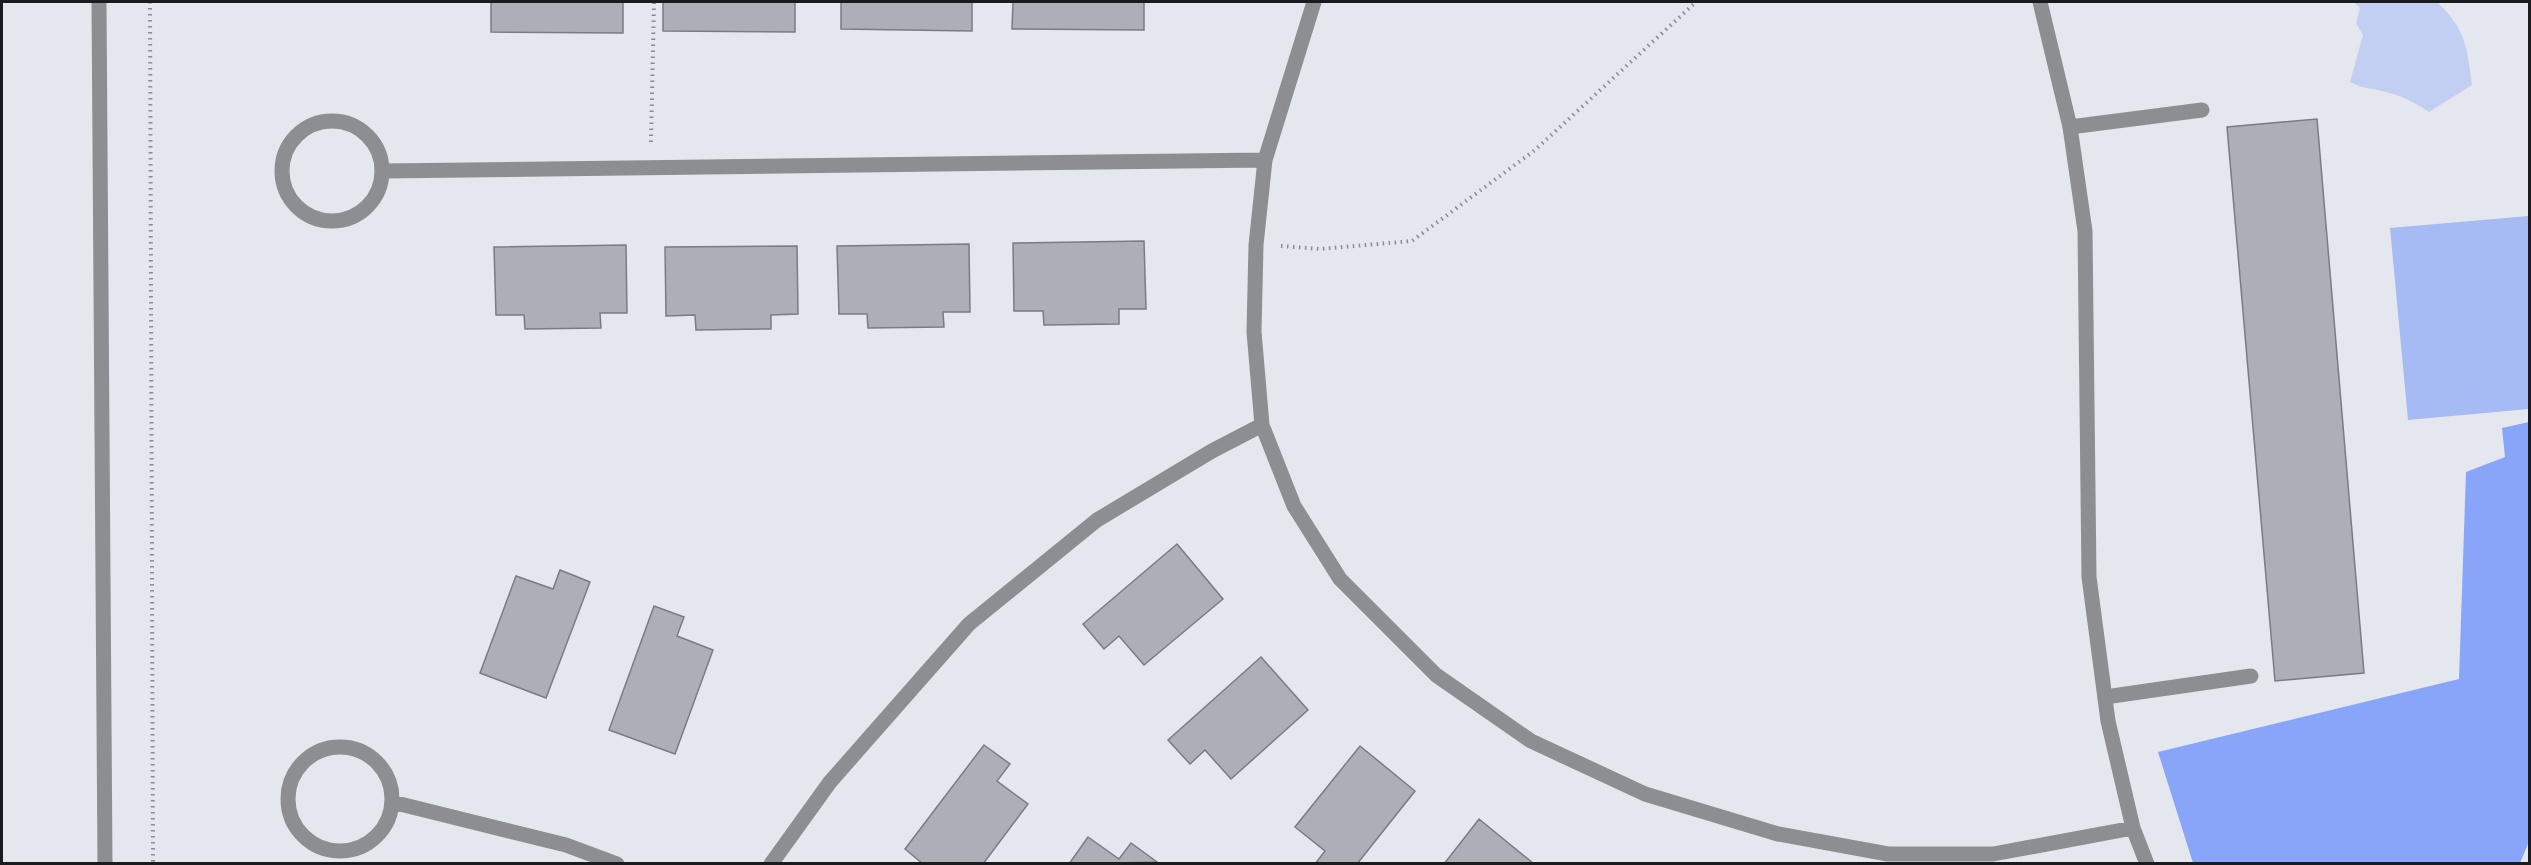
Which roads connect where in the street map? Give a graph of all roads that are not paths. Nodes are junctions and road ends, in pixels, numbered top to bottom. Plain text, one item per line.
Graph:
1 (99, 2) edge
2 (1314, 2) edge
3 (2040, 2) edge
4 (2202, 110) dead end
5 (2070, 127) junction
6 (1264, 160) junction
7 (383, 171) junction
8 (1262, 425) junction
9 (2251, 676) dead end
10 (2105, 697) junction
11 (392, 802) junction
12 (2133, 828) junction
13 (105, 864) edge
14 (617, 864) edge
15 (771, 864) edge
16 (2147, 864) edge

1 - 13 street
2 - 6 street
3 - 5 street
4 - 5 street
5 - 10 street
6 - 7 street
6 - 8 street
7 - 7 street
8 - 12 street
8 - 15 street
9 - 10 street
10 - 12 street
11 - 11 street
11 - 14 street
12 - 16 street

